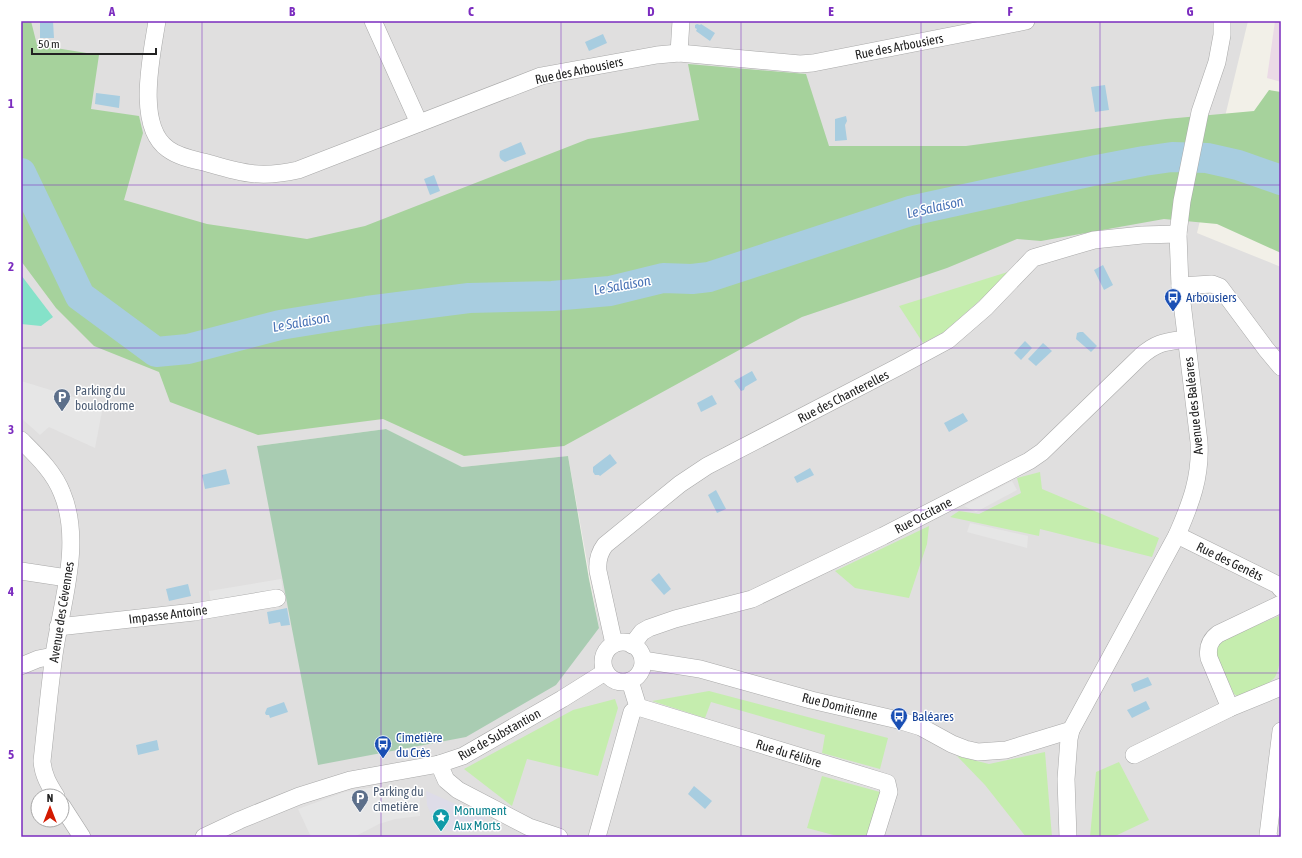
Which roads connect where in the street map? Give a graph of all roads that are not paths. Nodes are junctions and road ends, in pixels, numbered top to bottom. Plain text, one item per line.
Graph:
1 (157, 21) edge
2 (373, 21) edge
3 (682, 21) edge
4 (1026, 21) edge
5 (1222, 21) edge
6 (961, 27) edge
7 (679, 53) junction
8 (419, 123) junction
9 (1178, 234) junction
10 (1180, 286) junction
11 (1186, 339) junction
12 (1281, 368) edge
13 (21, 440) edge
14 (21, 460) edge
15 (41, 461) junction
16 (1178, 535) junction
17 (21, 570) edge
18 (68, 578) junction
19 (1281, 589) edge
20 (277, 598) dead end
21 (1281, 604) edge
22 (58, 627) junction
23 (614, 644) junction
24 (632, 645) junction
25 (53, 656) junction
26 (642, 660) junction
27 (21, 666) edge
28 (605, 672) junction
29 (630, 681) junction
30 (1281, 687) edge
31 (638, 707) junction
32 (1230, 708) junction
33 (1072, 730) junction
34 (1281, 732) edge
35 (1034, 742) junction
36 (1070, 748) junction
37 (1134, 755) dead end
38 (439, 764) junction
39 (51, 788) edge
40 (70, 818) edge
41 (1270, 834) edge
42 (82, 837) edge
43 (204, 837) edge
44 (559, 837) edge
45 (597, 837) edge
46 (876, 837) edge
47 (1068, 837) edge

1 - 8 street, Rue des Arbousiers
2 - 8 street
3 - 7 street
4 - 6 street, Rue des Arbousiers
5 - 9 street, Avenue des Baléares
6 - 7 street, Rue des Arbousiers
7 - 8 street, Rue des Arbousiers
9 - 10 street, Avenue des Baléares
9 - 23 street, Rue des Chanterelles
10 - 11 street, Avenue des Baléares
10 - 12 street
11 - 16 street, Avenue des Baléares
11 - 24 street, Rue Occitane
13 - 15 street, Avenue des Cévennes
14 - 15 street
15 - 18 street, Avenue des Cévennes
16 - 19 street, Rue des Genêts
16 - 33 street, Avenue des Baléares
17 - 18 street
18 - 22 street, Avenue des Cévennes
20 - 22 street, Impasse Antoine
21 - 32 street
22 - 25 street, Avenue des Cévennes
23 - 24 street
23 - 28 street
24 - 26 street
25 - 27 street
25 - 39 street, Avenue des Cévennes
26 - 29 street
26 - 35 street, Rue Domitienne
28 - 29 street
28 - 38 street, Rue de Substantion
29 - 31 street
30 - 32 street
31 - 45 street
31 - 46 street, Rue du Félibre
32 - 37 street
33 - 35 street, Rue Domitienne
33 - 36 street, Avenue des Baléares
34 - 41 street
35 - 36 street, Rue Domitienne
36 - 47 street, Avenue des Baléares
38 - 43 street, Rue de Substantion
38 - 44 street
40 - 42 street

